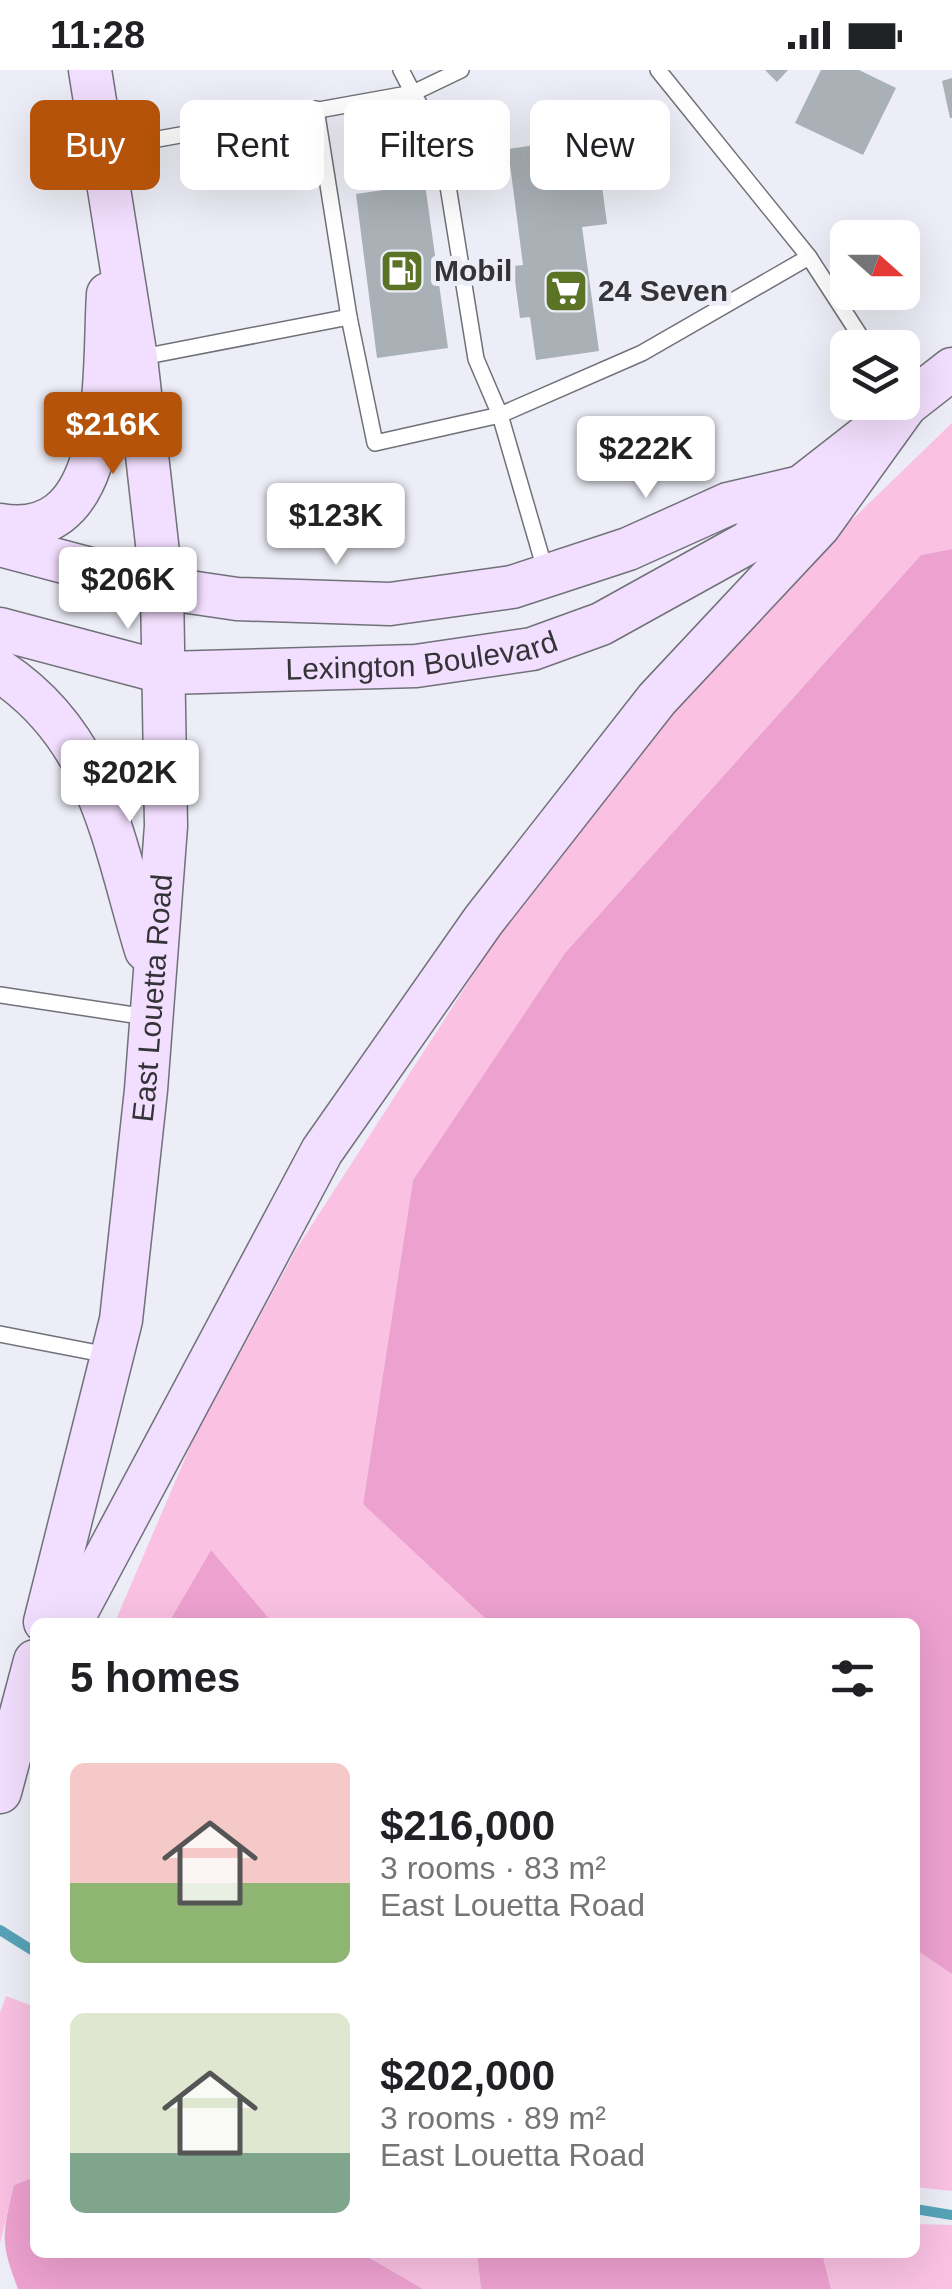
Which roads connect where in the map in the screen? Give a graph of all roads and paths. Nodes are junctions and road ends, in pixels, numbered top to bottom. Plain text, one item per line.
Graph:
1 (90, 70) edge
2 (401, 70) edge
3 (461, 70) edge
4 (658, 70) edge
5 (413, 93) junction
6 (95, 100) edge
7 (324, 109) edge
8 (324, 162) edge
9 (110, 190) edge
10 (113, 214) junction
11 (809, 258) junction
12 (348, 317) junction
13 (856, 330) edge
14 (136, 358) junction
15 (952, 369) edge
16 (920, 391) edge
17 (500, 416) junction
18 (882, 420) edge
19 (892, 420) edge
20 (800, 488) junction
21 (0, 525) edge
22 (0, 545) edge
23 (546, 574) junction
24 (162, 588) junction
25 (0, 630) edge
26 (0, 671) edge
27 (166, 673) junction
28 (0, 995) edge
29 (153, 998) junction
30 (0, 1334) edge
31 (112, 1355) junction
32 (46, 1618) edge
33 (73, 1618) edge
34 (28, 1703) edge
35 (0, 1792) edge

1 - 6 main road, East Louetta Road
2 - 5 lane
3 - 5 lane
4 - 11 lane
5 - 7 lane
5 - 17 lane
8 - 12 lane
9 - 10 main road, East Louetta Road
10 - 14 main road, East Louetta Road
10 - 21 main road
11 - 13 lane
11 - 17 lane
12 - 14 lane
12 - 17 lane
14 - 24 main road, East Louetta Road
15 - 16 main road, Lexington Boulevard
17 - 23 lane
18 - 20 main road, Lexington Boulevard
19 - 33 main road
20 - 23 main road, Lexington Boulevard
20 - 27 main road, Lexington Boulevard
22 - 24 main road, Lexington Boulevard
23 - 24 main road, Lexington Boulevard
24 - 27 main road, East Louetta Road
25 - 27 main road, Lexington Boulevard
26 - 29 main road
27 - 29 main road, East Louetta Road
28 - 29 lane
29 - 31 main road, East Louetta Road
30 - 31 lane
31 - 32 main road, East Louetta Road
34 - 35 main road

